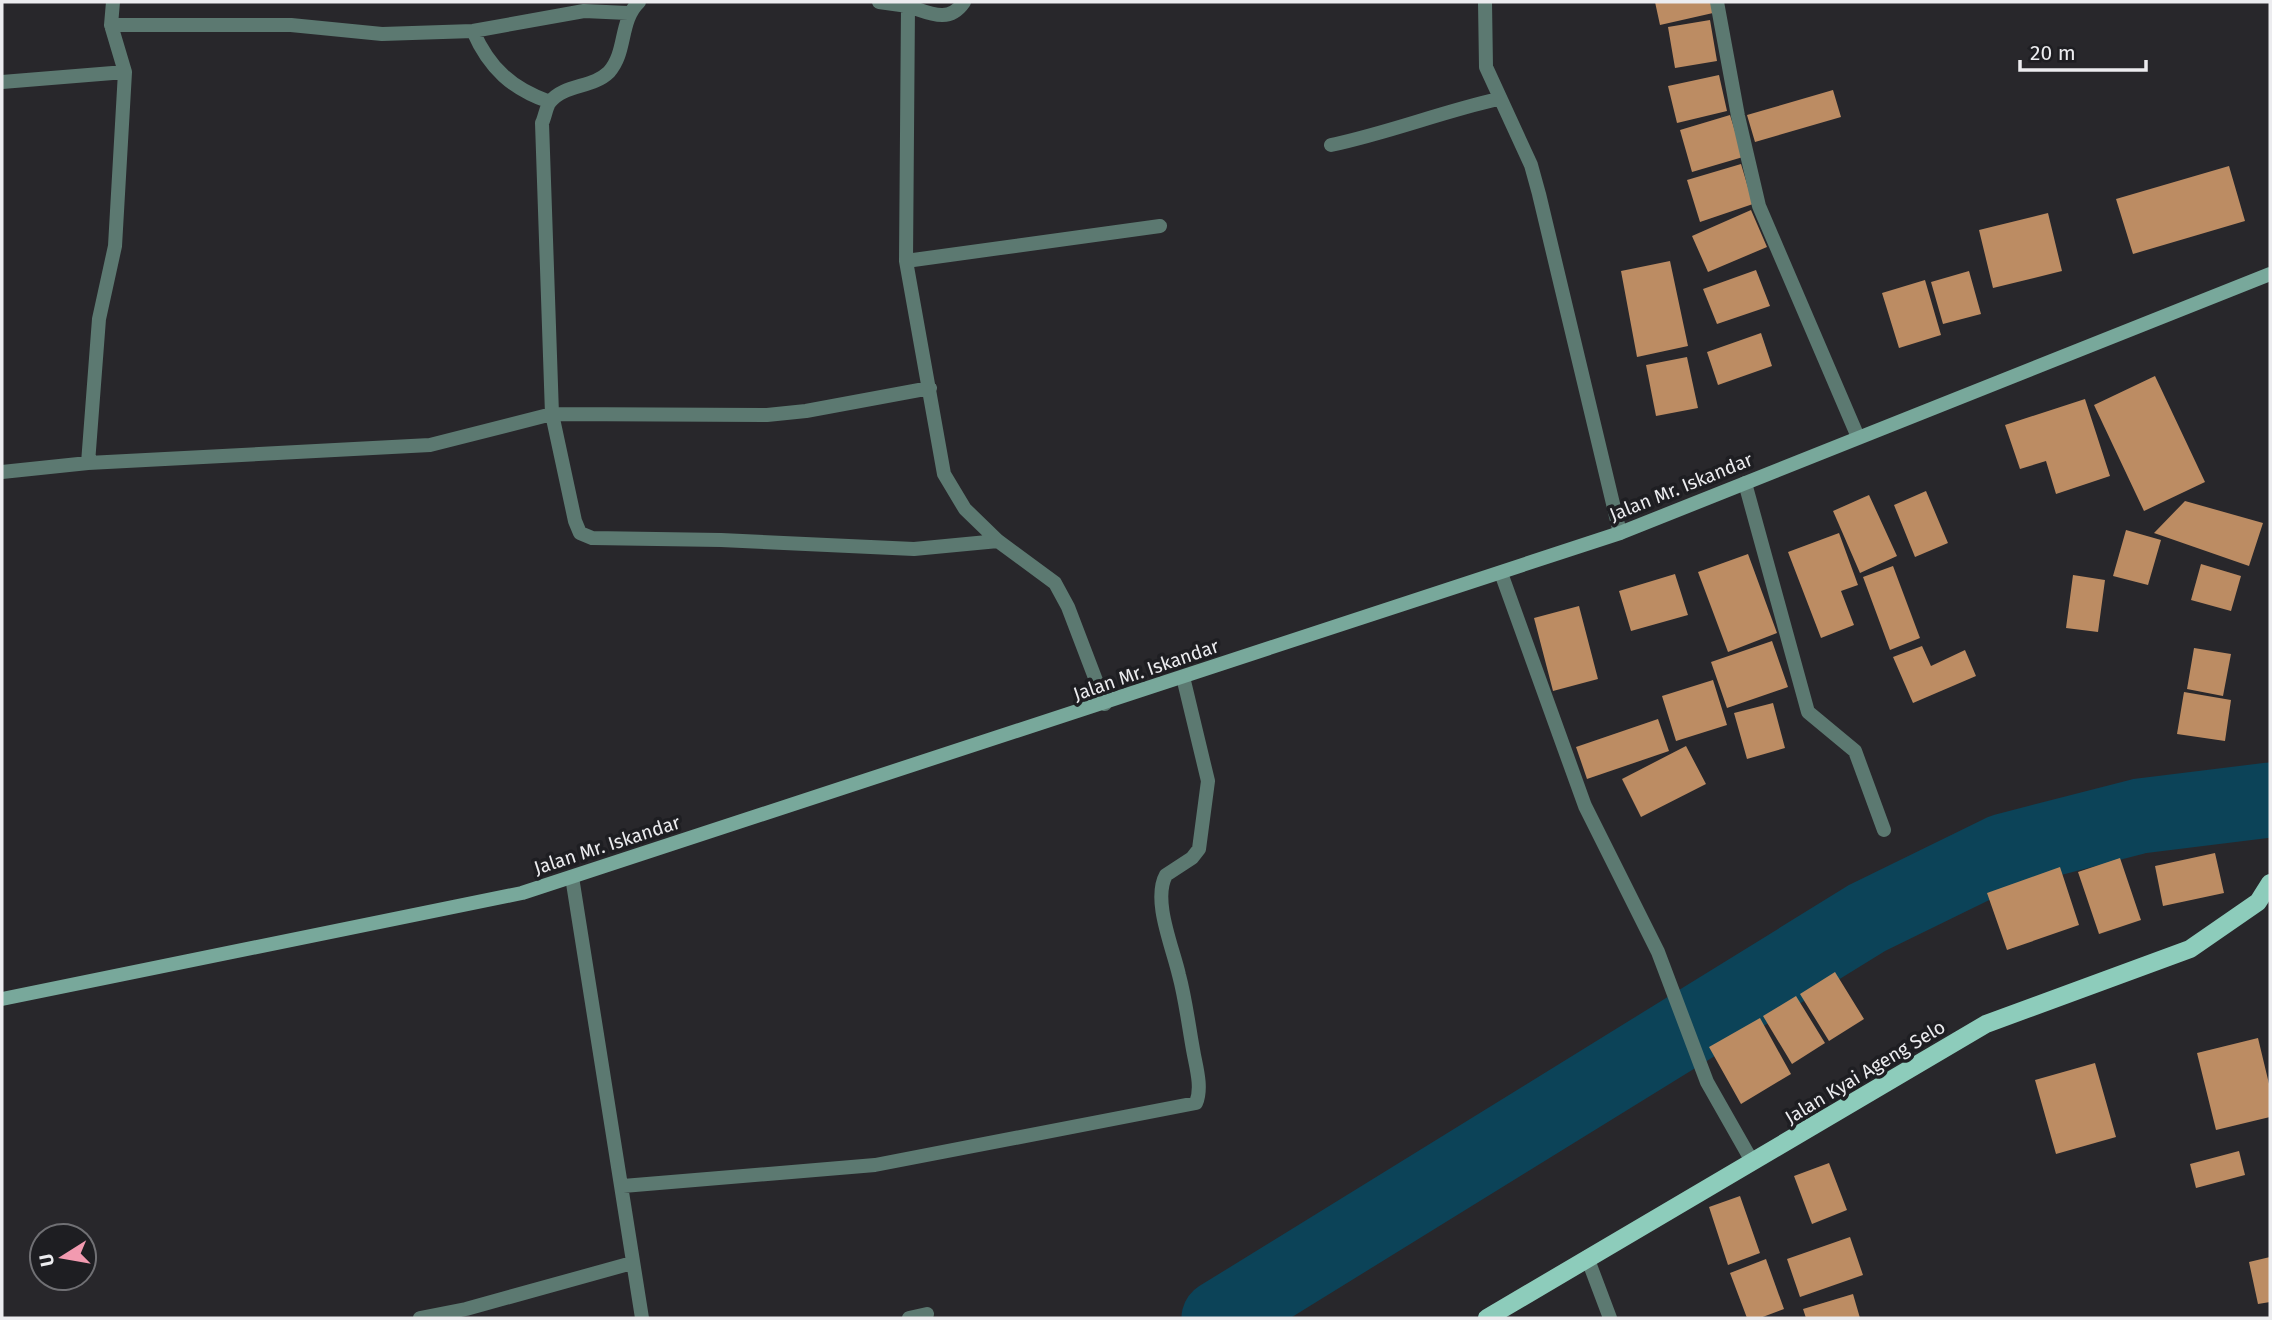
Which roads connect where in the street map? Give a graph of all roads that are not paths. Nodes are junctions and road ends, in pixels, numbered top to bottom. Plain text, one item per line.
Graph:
1 (113, 2) edge
2 (639, 2) edge
3 (879, 2) edge
4 (964, 2) edge
5 (1485, 2) edge
6 (1717, 2) edge
7 (908, 6) junction
8 (628, 13) junction
9 (111, 25) junction
10 (473, 31) junction
11 (125, 72) junction
12 (2, 82) edge
13 (1498, 99) junction
14 (550, 102) junction
15 (1331, 145) dead end
16 (1160, 226) dead end
17 (906, 261) junction
18 (2270, 274) edge
19 (930, 388) junction
20 (552, 414) junction
21 (1858, 438) junction
22 (88, 463) junction
23 (2, 472) edge
24 (1745, 483) junction
25 (1620, 533) junction
26 (998, 541) junction
27 (1501, 573) junction
28 (1183, 677) junction
29 (1105, 704) junction
30 (1884, 830) dead end
31 (572, 877) junction
32 (2270, 883) edge
33 (2, 999) edge
34 (1753, 1163) junction
35 (623, 1186) junction
36 (1587, 1257) junction
37 (632, 1263) junction
38 (927, 1314) dead end
39 (420, 1318) edge
40 (642, 1318) edge
41 (909, 1318) edge
42 (1487, 1318) edge
43 (1610, 1318) edge

1 - 9 street
2 - 8 street
3 - 7 street
4 - 7 street
5 - 13 street
6 - 21 street
7 - 17 street
8 - 10 street
8 - 14 street
9 - 10 street
9 - 11 street
10 - 14 street
11 - 12 street
11 - 22 street
13 - 15 street
13 - 25 street
14 - 20 street
16 - 17 street
17 - 19 street
18 - 21 main road, Jalan Mr. Iskandar
19 - 20 street
19 - 26 street
20 - 22 street
20 - 26 street
21 - 24 main road, Jalan Mr. Iskandar
22 - 23 street
24 - 25 main road, Jalan Mr. Iskandar
24 - 30 street
25 - 27 main road, Jalan Mr. Iskandar
26 - 29 street
27 - 28 main road, Jalan Mr. Iskandar
27 - 34 street
28 - 29 main road, Jalan Mr. Iskandar
28 - 35 street
29 - 31 main road, Jalan Mr. Iskandar
31 - 33 main road, Jalan Mr. Iskandar
31 - 35 street
32 - 34 main road, Jalan Kyai Ageng Selo
34 - 36 main road, Jalan Kyai Ageng Selo
35 - 37 street
36 - 42 main road, Jalan Kyai Ageng Selo
36 - 43 street
37 - 39 street
37 - 40 street
38 - 41 street

